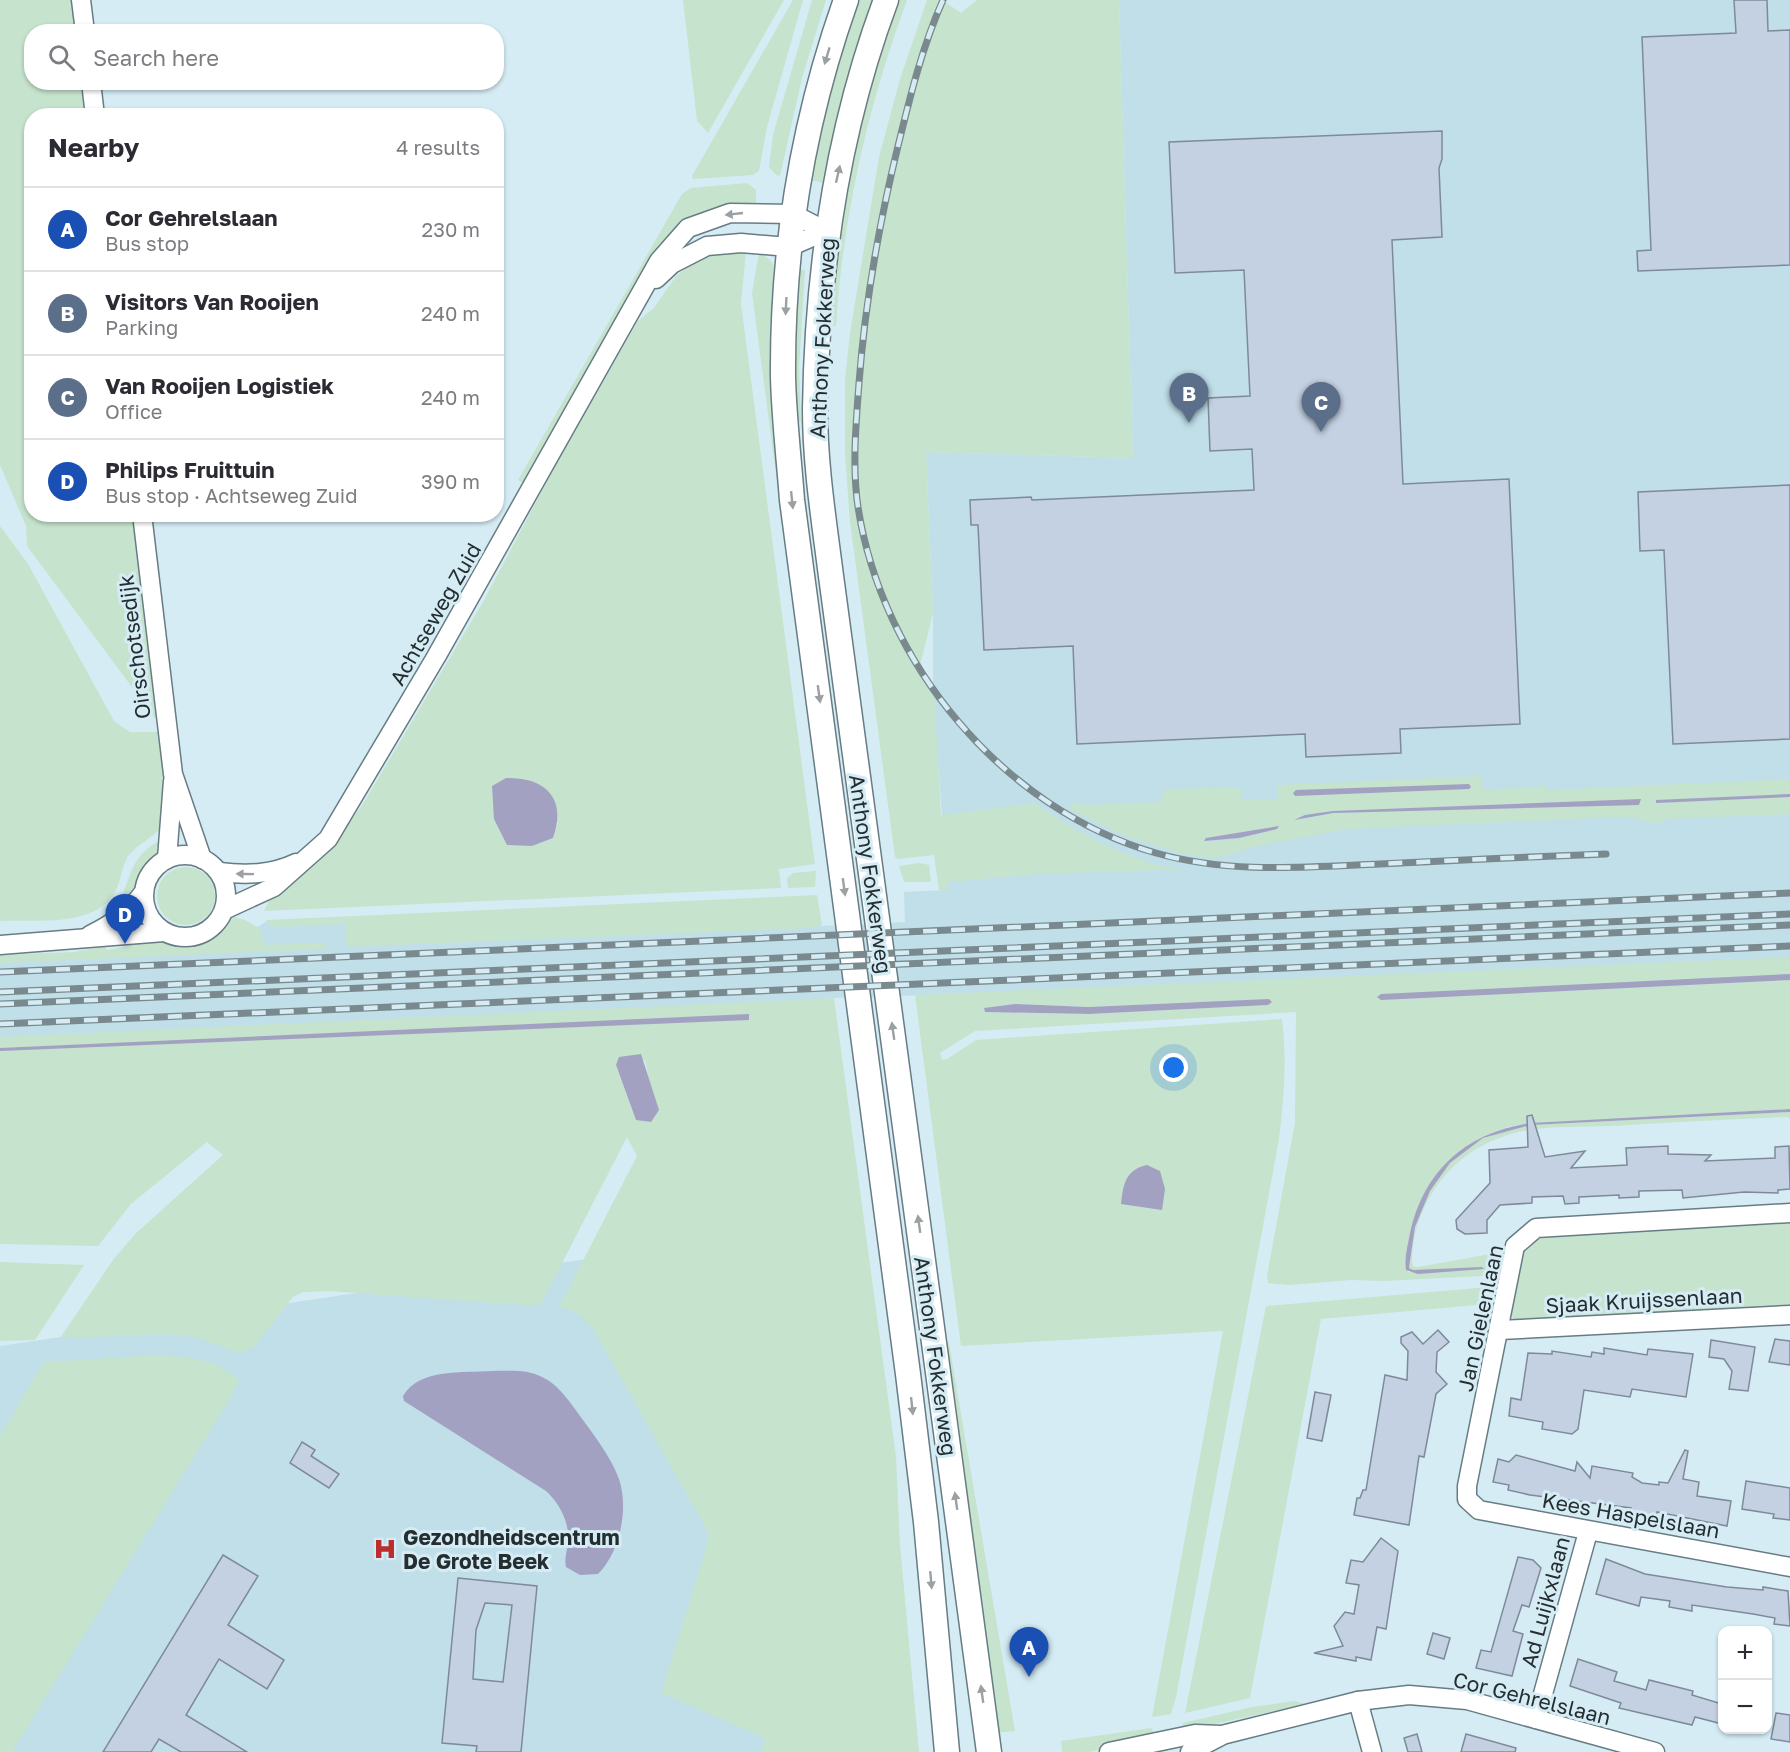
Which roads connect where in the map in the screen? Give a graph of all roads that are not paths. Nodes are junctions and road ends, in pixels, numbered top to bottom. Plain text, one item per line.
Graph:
1 (81, 0) edge
2 (846, 0) edge
3 (886, 0) edge
4 (84, 24) edge
5 (92, 90) edge
6 (94, 108) edge
7 (793, 214) junction
8 (826, 231) junction
9 (789, 247) junction
10 (643, 294) junction
11 (142, 522) edge
12 (173, 774) junction
13 (311, 856) junction
14 (202, 859) junction
15 (167, 860) junction
16 (219, 872) junction
17 (144, 892) junction
18 (224, 910) junction
19 (164, 932) junction
20 (81, 940) junction
21 (0, 945) edge
22 (1790, 1213) edge
23 (1790, 1315) edge
24 (1500, 1330) junction
25 (1467, 1499) joint
26 (1588, 1532) junction
27 (1790, 1567) edge
28 (1358, 1701) junction
29 (1536, 1719) junction
30 (1222, 1735) junction
31 (947, 1752) edge
32 (989, 1752) edge
33 (1109, 1752) edge
34 (1190, 1752) edge
35 (1372, 1752) edge
36 (1655, 1752) edge

1 - 4 street
2 -> 7 main road, Anthony Fokkerweg
8 -> 3 main road, Anthony Fokkerweg
5 - 6 street
7 - 8 street, Achtseweg Zuid
7 - 9 main road, Anthony Fokkerweg
7 -> 10 street, Achtseweg Zuid
8 - 9 street, Achtseweg Zuid
32 -> 8 main road, Anthony Fokkerweg
9 - 10 street, Achtseweg Zuid
9 -> 31 main road, Anthony Fokkerweg
10 - 13 street, Achtseweg Zuid
11 - 12 street, Oirschotsedijk
12 - 14 street, Oirschotsedijk
12 - 15 street, Oirschotsedijk
13 -> 16 street, Achtseweg Zuid
13 - 18 street, Achtseweg Zuid
14 - 15 street
14 - 16 street
15 - 17 street
16 - 18 street
17 - 19 street
17 - 20 street
18 - 19 street
19 - 20 street
20 - 21 street
22 - 24 street, Jan Gielenlaan
23 - 24 street, Sjaak Kruijssenlaan
24 - 25 street, Jan Gielenlaan
25 - 26 street, Kees Haspelslaan
26 - 27 street, Kees Haspelslaan
26 - 29 street, Ad Luijkxlaan
28 - 29 street, Cor Gehrelslaan
28 - 30 street, Cor Gehrelslaan
28 - 35 street
29 - 36 street, Cor Gehrelslaan
30 - 33 street, Cor Gehrelslaan
30 - 34 street, Cor Gehrelslaan

